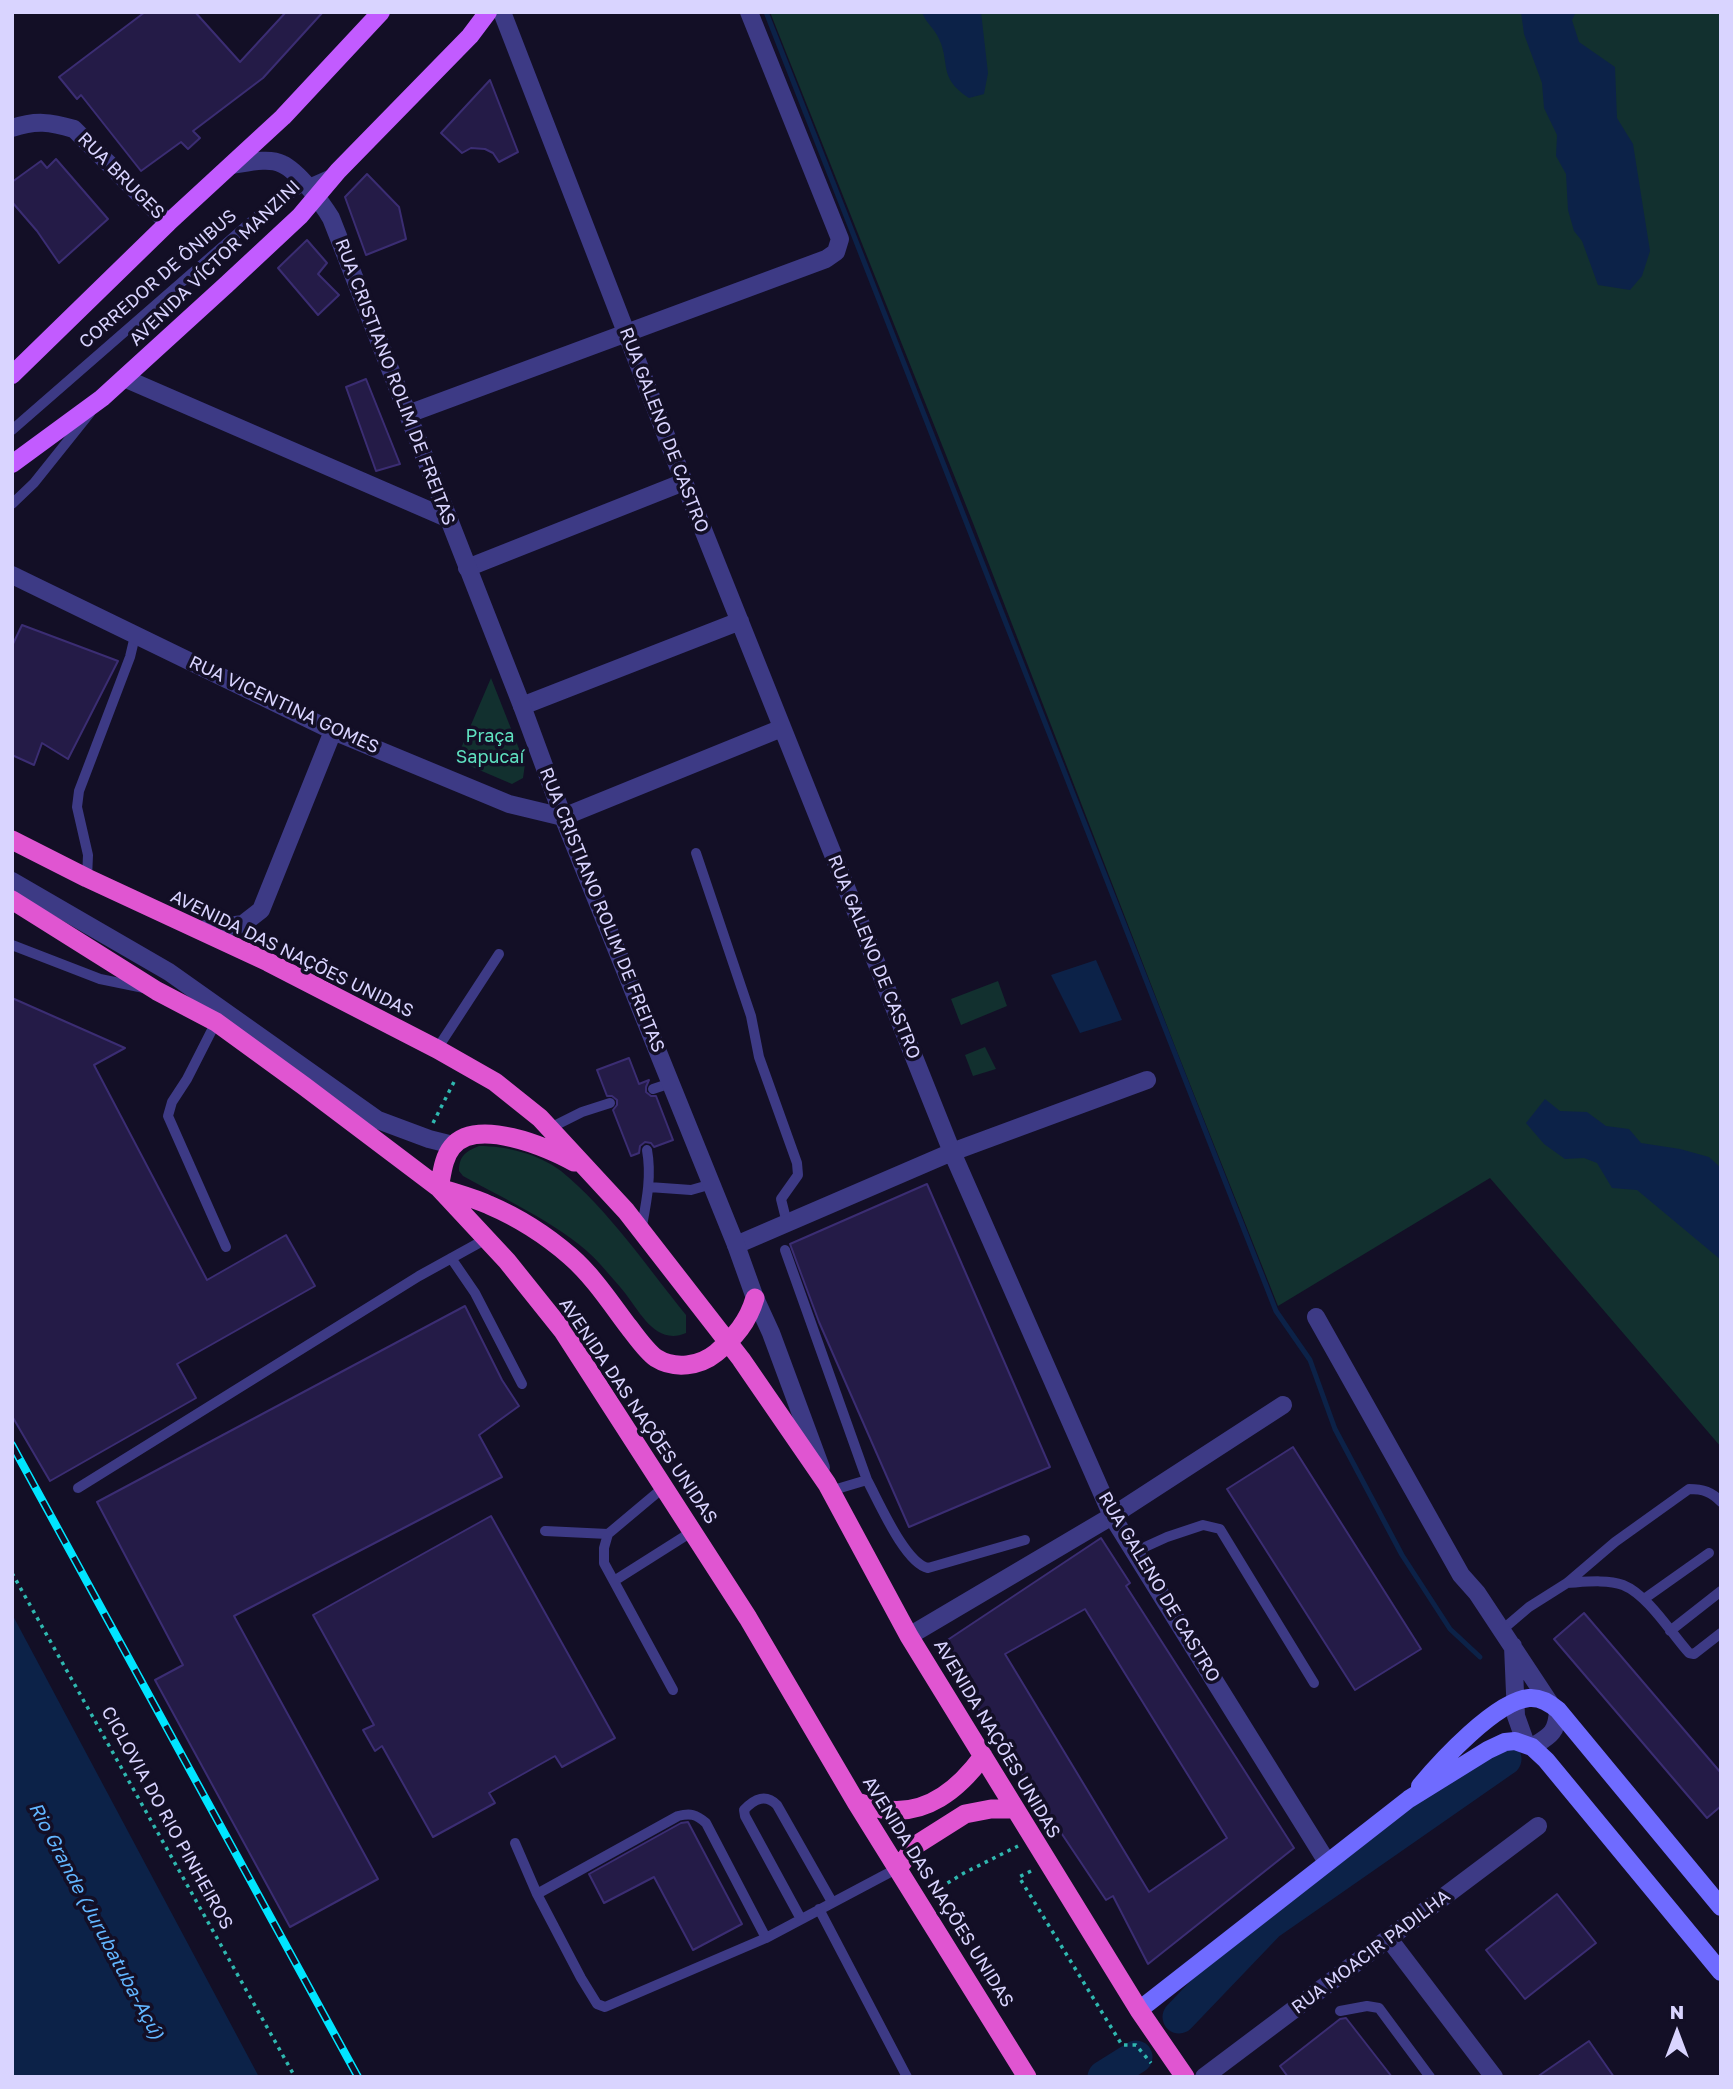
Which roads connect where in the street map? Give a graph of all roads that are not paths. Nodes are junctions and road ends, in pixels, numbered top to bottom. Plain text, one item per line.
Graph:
1 (381, 12) edge
2 (488, 12) edge
3 (502, 12) edge
4 (749, 12) edge
5 (12, 128) edge
6 (232, 165) junction
7 (312, 190) junction
8 (167, 223) junction
9 (627, 332) junction
10 (12, 375) edge
11 (124, 378) junction
12 (102, 398) junction
13 (408, 414) junction
14 (12, 430) edge
15 (12, 464) edge
16 (684, 482) junction
17 (12, 504) edge
18 (449, 519) junction
19 (467, 568) junction
20 (12, 575) edge
21 (740, 621) junction
22 (135, 636) junction
23 (522, 706) junction
24 (782, 728) junction
25 (333, 731) junction
26 (563, 817) junction
27 (12, 840) edge
28 (696, 853) dead end
29 (86, 878) junction
30 (12, 881) edge
31 (12, 900) edge
32 (200, 930) junction
33 (12, 944) edge
34 (499, 954) dead end
35 (157, 991) junction
36 (216, 1022) junction
37 (437, 1049) junction
38 (1147, 1080) dead end
39 (671, 1083) junction
40 (653, 1089) dead end
41 (610, 1104) dead end
42 (550, 1128) junction
43 (453, 1145) junction
44 (647, 1150) dead end
45 (952, 1152) junction
46 (590, 1171) junction
47 (712, 1184) junction
48 (649, 1187) junction
49 (439, 1188) junction
50 (787, 1223) junction
51 (641, 1231) junction
52 (486, 1238) junction
53 (736, 1245) junction
54 (226, 1247) dead end
55 (785, 1250) dead end
56 (451, 1258) junction
57 (755, 1298) junction
58 (1316, 1317) dead end
59 (728, 1343) junction
60 (522, 1384) dead end
61 (1283, 1405) dead end
62 (867, 1480) junction
63 (664, 1487) junction
64 (78, 1488) dead end
65 (828, 1488) junction
66 (1721, 1502) edge
67 (1112, 1516) junction
68 (545, 1531) dead end
69 (693, 1531) junction
70 (608, 1534) junction
71 (1025, 1540) dead end
72 (1134, 1552) junction
73 (1709, 1553) dead end
74 (614, 1581) junction
75 (1567, 1583) junction
76 (1721, 1591) edge
77 (1644, 1600) junction
78 (1502, 1630) junction
79 (1670, 1631) junction
80 (1721, 1633) edge
81 (909, 1636) junction
82 (1513, 1647) junction
83 (1314, 1683) dead end
84 (673, 1690) dead end
85 (1514, 1703) junction
86 (1553, 1706) junction
87 (1529, 1745) junction
88 (982, 1756) junction
89 (1409, 1799) junction
90 (856, 1802) junction
91 (1014, 1809) junction
92 (1538, 1826) dead end
93 (515, 1843) dead end
94 (1327, 1862) junction
95 (898, 1868) junction
96 (537, 1894) junction
97 (832, 1902) junction
98 (1721, 1907) edge
99 (819, 1909) junction
100 (802, 1919) junction
101 (766, 1938) junction
102 (1390, 1939) junction
103 (1721, 1972) edge
104 (1340, 2011) dead end
105 (1144, 2018) junction
106 (1181, 2072) edge
107 (907, 2077) edge
108 (1027, 2077) edge
109 (1204, 2077) edge
110 (1430, 2077) edge
111 (1494, 2077) edge

1 - 6 main road
2 - 7 main road, AVENIDA VÍCTOR MANZINI
3 - 9 street, RUA GALENO DE CASTRO
4 - 9 street
5 - 8 street, RUA BRUGES
6 - 7 street, RUA CRISTIANO ROLIM DE FREITAS
6 - 8 main road
7 - 11 main road, AVENIDA VÍCTOR MANZINI
7 - 13 street, RUA CRISTIANO ROLIM DE FREITAS
7 - 14 lane, CORREDOR DE ÔNIBUS
8 - 10 main road
9 - 13 street
9 - 16 street, RUA GALENO DE CASTRO
11 - 12 main road, AVENIDA VÍCTOR MANZINI
11 - 18 street
12 - 15 main road, AVENIDA VÍCTOR MANZINI
12 - 17 lane
13 - 18 street, RUA CRISTIANO ROLIM DE FREITAS
16 - 19 street
16 - 21 street, RUA GALENO DE CASTRO
18 - 19 street, RUA CRISTIANO ROLIM DE FREITAS
19 - 23 street, RUA CRISTIANO ROLIM DE FREITAS
20 - 22 street, RUA VICENTINA GOMES
21 - 23 street
21 - 24 street, RUA GALENO DE CASTRO
22 - 25 street, RUA VICENTINA GOMES
22 - 29 lane
23 - 26 street, RUA CRISTIANO ROLIM DE FREITAS
24 - 26 street
24 - 45 street, RUA GALENO DE CASTRO
25 - 26 street, RUA VICENTINA GOMES
25 - 32 street
26 - 39 street, RUA CRISTIANO ROLIM DE FREITAS
27 - 29 highway, AVENIDA DAS NAÇÕES UNIDAS
28 - 50 lane
29 - 32 highway, AVENIDA DAS NAÇÕES UNIDAS
30 - 43 street
31 - 35 highway, AVENIDA DAS NAÇÕES UNIDAS
32 - 37 highway, AVENIDA DAS NAÇÕES UNIDAS
33 - 35 lane
34 - 37 lane
35 - 36 highway, AVENIDA DAS NAÇÕES UNIDAS
36 - 49 highway, AVENIDA DAS NAÇÕES UNIDAS
36 - 54 lane
37 - 42 highway, AVENIDA DAS NAÇÕES UNIDAS
38 - 45 street
39 - 40 lane
39 - 47 street, RUA CRISTIANO ROLIM DE FREITAS
41 - 42 lane
42 - 46 highway, AVENIDA DAS NAÇÕES UNIDAS
43 - 46 highway
43 - 49 highway
44 - 48 lane
45 - 50 street
45 - 67 street, RUA GALENO DE CASTRO
46 - 51 highway, AVENIDA DAS NAÇÕES UNIDAS
47 - 48 lane
47 - 53 street, RUA CRISTIANO ROLIM DE FREITAS
48 - 51 lane
49 - 52 highway, AVENIDA DAS NAÇÕES UNIDAS
49 - 59 highway
50 - 53 street
51 - 59 highway, AVENIDA DAS NAÇÕES UNIDAS
52 - 56 lane
52 - 63 highway, AVENIDA DAS NAÇÕES UNIDAS
53 - 57 street, RUA CRISTIANO ROLIM DE FREITAS
55 - 62 lane
56 - 60 lane
56 - 64 lane
57 - 59 highway
57 - 65 street, RUA CRISTIANO ROLIM DE FREITAS
58 - 78 street
59 - 65 highway, AVENIDA DAS NAÇÕES UNIDAS
61 - 67 street
62 - 65 lane
62 - 71 lane
63 - 69 highway, AVENIDA DAS NAÇÕES UNIDAS
63 - 70 lane
65 - 81 highway, AVENIDA NAÇÕES UNIDAS
66 - 75 lane
67 - 72 street, RUA GALENO DE CASTRO
67 - 81 street
68 - 70 lane
69 - 74 lane
69 - 90 highway, AVENIDA DAS NAÇÕES UNIDAS
70 - 74 lane
72 - 83 lane
72 - 94 street, RUA GALENO DE CASTRO
73 - 77 lane
74 - 84 lane
75 - 77 lane
75 - 78 lane
76 - 79 lane
77 - 79 lane
78 - 82 street
79 - 80 lane
81 - 88 highway, AVENIDA NAÇÕES UNIDAS
82 - 85 street
82 - 86 street
85 - 86 main road
85 - 87 street
85 - 89 main road
86 - 87 street
86 - 98 main road
87 - 89 main road
87 - 103 main road
88 - 90 highway
88 - 91 highway, AVENIDA NAÇÕES UNIDAS
89 - 94 main road
90 - 95 highway, AVENIDA DAS NAÇÕES UNIDAS
91 - 95 highway
91 - 105 highway, AVENIDA NAÇÕES UNIDAS
92 - 102 street, RUA MOACIR PADILHA
93 - 96 lane
94 - 105 main road
95 - 97 lane
95 - 108 highway, AVENIDA DAS NAÇÕES UNIDAS
96 - 101 lane
96 - 101 lane
97 - 99 lane
97 - 100 lane
99 - 100 lane
99 - 107 lane
100 - 101 lane
102 - 109 street, RUA MOACIR PADILHA
102 - 111 street
104 - 110 lane
105 - 106 highway

